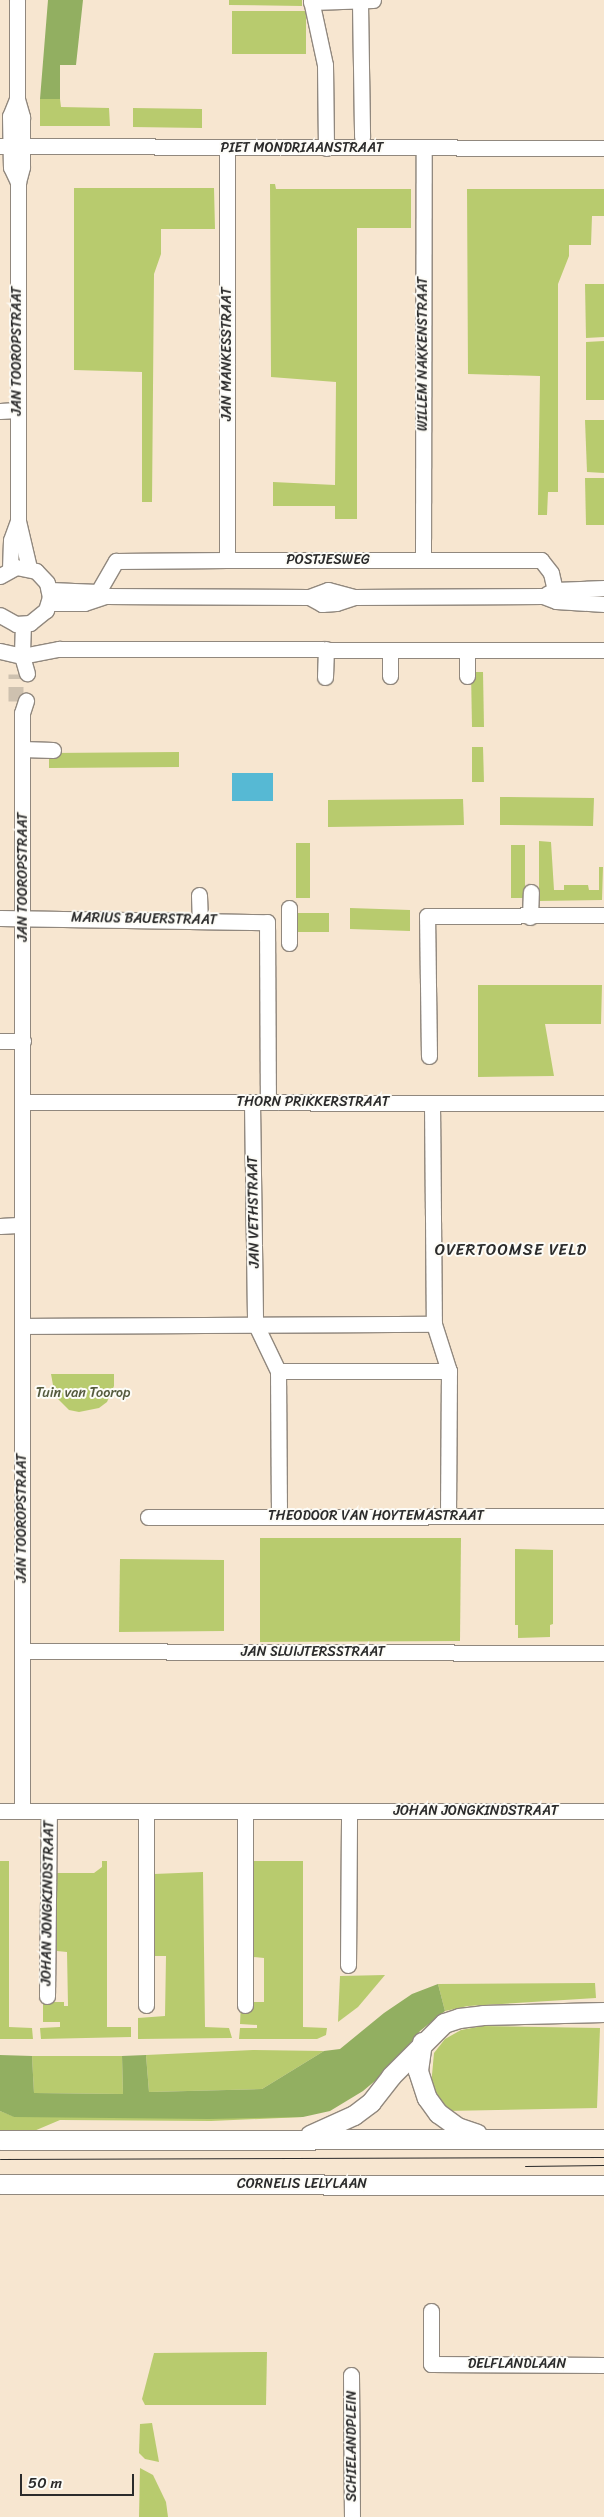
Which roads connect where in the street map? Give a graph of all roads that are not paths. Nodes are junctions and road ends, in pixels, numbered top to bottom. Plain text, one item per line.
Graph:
1 (17, 0) edge
2 (311, 1) edge
3 (366, 1) edge
4 (362, 137) dead end
5 (11, 146) edge
6 (227, 148) junction
7 (326, 148) junction
8 (424, 148) junction
9 (604, 148) edge
10 (17, 410) junction
11 (0, 411) edge
12 (18, 521) junction
13 (227, 560) junction
14 (423, 560) junction
15 (29, 568) junction
16 (5, 573) edge
17 (604, 588) edge
18 (549, 593) junction
19 (101, 594) junction
20 (49, 597) junction
21 (604, 604) edge
22 (0, 615) edge
23 (23, 624) junction
24 (326, 649) junction
25 (390, 650) junction
26 (467, 650) junction
27 (604, 650) edge
28 (0, 651) edge
29 (22, 656) junction
30 (21, 674) tunnel mouth
31 (390, 676) dead end
32 (467, 676) dead end
33 (325, 677) dead end
34 (21, 705) tunnel mouth
35 (22, 749) junction
36 (53, 750) dead end
37 (531, 892) dead end
38 (199, 895) dead end
39 (289, 908) dead end
40 (604, 916) edge
41 (530, 917) junction
42 (0, 918) edge
43 (22, 918) junction
44 (200, 919) junction
45 (290, 943) dead end
46 (0, 1041) edge
47 (23, 1041) junction
48 (429, 1056) dead end
49 (22, 1102) junction
50 (252, 1102) junction
51 (268, 1102) junction
52 (432, 1103) junction
53 (604, 1103) edge
54 (22, 1225) junction
55 (0, 1226) edge
56 (256, 1323) junction
57 (434, 1324) junction
58 (22, 1326) junction
59 (278, 1371) junction
60 (448, 1372) junction
61 (278, 1516) junction
62 (448, 1516) junction
63 (604, 1516) edge
64 (148, 1517) dead end
65 (22, 1651) junction
66 (604, 1653) edge
67 (0, 1811) edge
68 (22, 1811) junction
69 (49, 1811) junction
70 (146, 1811) junction
71 (245, 1811) junction
72 (349, 1811) junction
73 (604, 1811) edge
74 (348, 1965) dead end
75 (47, 1996) dead end
76 (146, 2005) dead end
77 (245, 2005) dead end
78 (604, 2012) edge
79 (422, 2042) junction
80 (304, 2138) junction
81 (487, 2138) junction
82 (602, 2139) edge
83 (0, 2140) edge
84 (0, 2184) edge
85 (602, 2185) edge
86 (431, 2311) dead end
87 (604, 2365) edge
88 (351, 2375) dead end
89 (352, 2517) edge

1 - 5 street, JAN TOOROPSTRAAT
2 - 3 street
2 - 7 street
3 - 4 street
5 - 6 street, PIET MONDRIAANSTRAAT
5 - 10 street, JAN TOOROPSTRAAT
6 - 7 street, PIET MONDRIAANSTRAAT
6 - 13 street, JAN MANKESSTRAAT
7 - 8 street, PIET MONDRIAANSTRAAT
8 - 9 street, PIET MONDRIAANSTRAAT
8 - 14 street, WILLEM NAKKENSTRAAT
10 - 11 street
10 - 12 street, JAN TOOROPSTRAAT
12 - 15 street, JAN TOOROPSTRAAT
12 - 16 street, JAN TOOROPSTRAAT
13 - 14 street, POSTJESWEG
13 - 19 street, POSTJESWEG
14 - 18 street, POSTJESWEG
15 - 16 street
15 - 20 street
17 - 18 street
18 - 19 street
18 - 21 street
19 - 20 street
20 - 23 street
22 - 23 street
23 - 29 street
24 - 25 street
24 - 29 street
24 - 33 street
25 - 26 street
25 - 31 street
26 - 27 street
26 - 32 street
28 - 29 street
29 - 30 street
34 - 35 street, JAN TOOROPSTRAAT
35 - 36 street
35 - 43 street, JAN TOOROPSTRAAT
37 - 41 street
38 - 44 street
39 - 45 street
40 - 41 street
41 - 48 street
42 - 43 street, MARIUS BAUERSTRAAT
43 - 44 street, MARIUS BAUERSTRAAT
43 - 47 street, JAN TOOROPSTRAAT
44 - 51 street, MARIUS BAUERSTRAAT
46 - 47 street
47 - 49 street, JAN TOOROPSTRAAT
49 - 50 street, THORN PRIKKERSTRAAT
49 - 54 street, JAN TOOROPSTRAAT
50 - 51 street, THORN PRIKKERSTRAAT
50 - 56 street, JAN VETHSTRAAT
51 - 52 street, THORN PRIKKERSTRAAT
52 - 53 street, THORN PRIKKERSTRAAT
52 - 57 street
54 - 55 street
54 - 58 street, JAN TOOROPSTRAAT
56 - 57 street
56 - 58 street
56 - 59 street
57 - 60 street
58 - 65 street, JAN TOOROPSTRAAT
59 - 60 street
59 - 61 street
60 - 62 street
61 - 62 street, THEODOOR VAN HOYTEMASTRAAT
61 - 64 street, THEODOOR VAN HOYTEMASTRAAT
62 - 63 street, THEODOOR VAN HOYTEMASTRAAT
65 - 66 street, JAN SLUIJTERSSTRAAT
65 - 68 street, JAN TOOROPSTRAAT
67 - 68 street, JOHAN JONGKINDSTRAAT
68 - 69 street, JOHAN JONGKINDSTRAAT
69 - 70 street, JOHAN JONGKINDSTRAAT
69 - 75 street, JOHAN JONGKINDSTRAAT
70 - 71 street, JOHAN JONGKINDSTRAAT
70 - 76 street
71 - 72 street, JOHAN JONGKINDSTRAAT
71 - 77 street
72 - 73 street, JOHAN JONGKINDSTRAAT
72 - 74 street
78 - 79 main road
79 - 80 main road
79 - 81 main road
80 - 81 main road
80 - 83 main road
81 - 82 main road
84 - 85 main road, CORNELIS LELYLAAN
86 - 87 street, DELFLANDLAAN
88 - 89 street, SCHIELANDPLEIN

